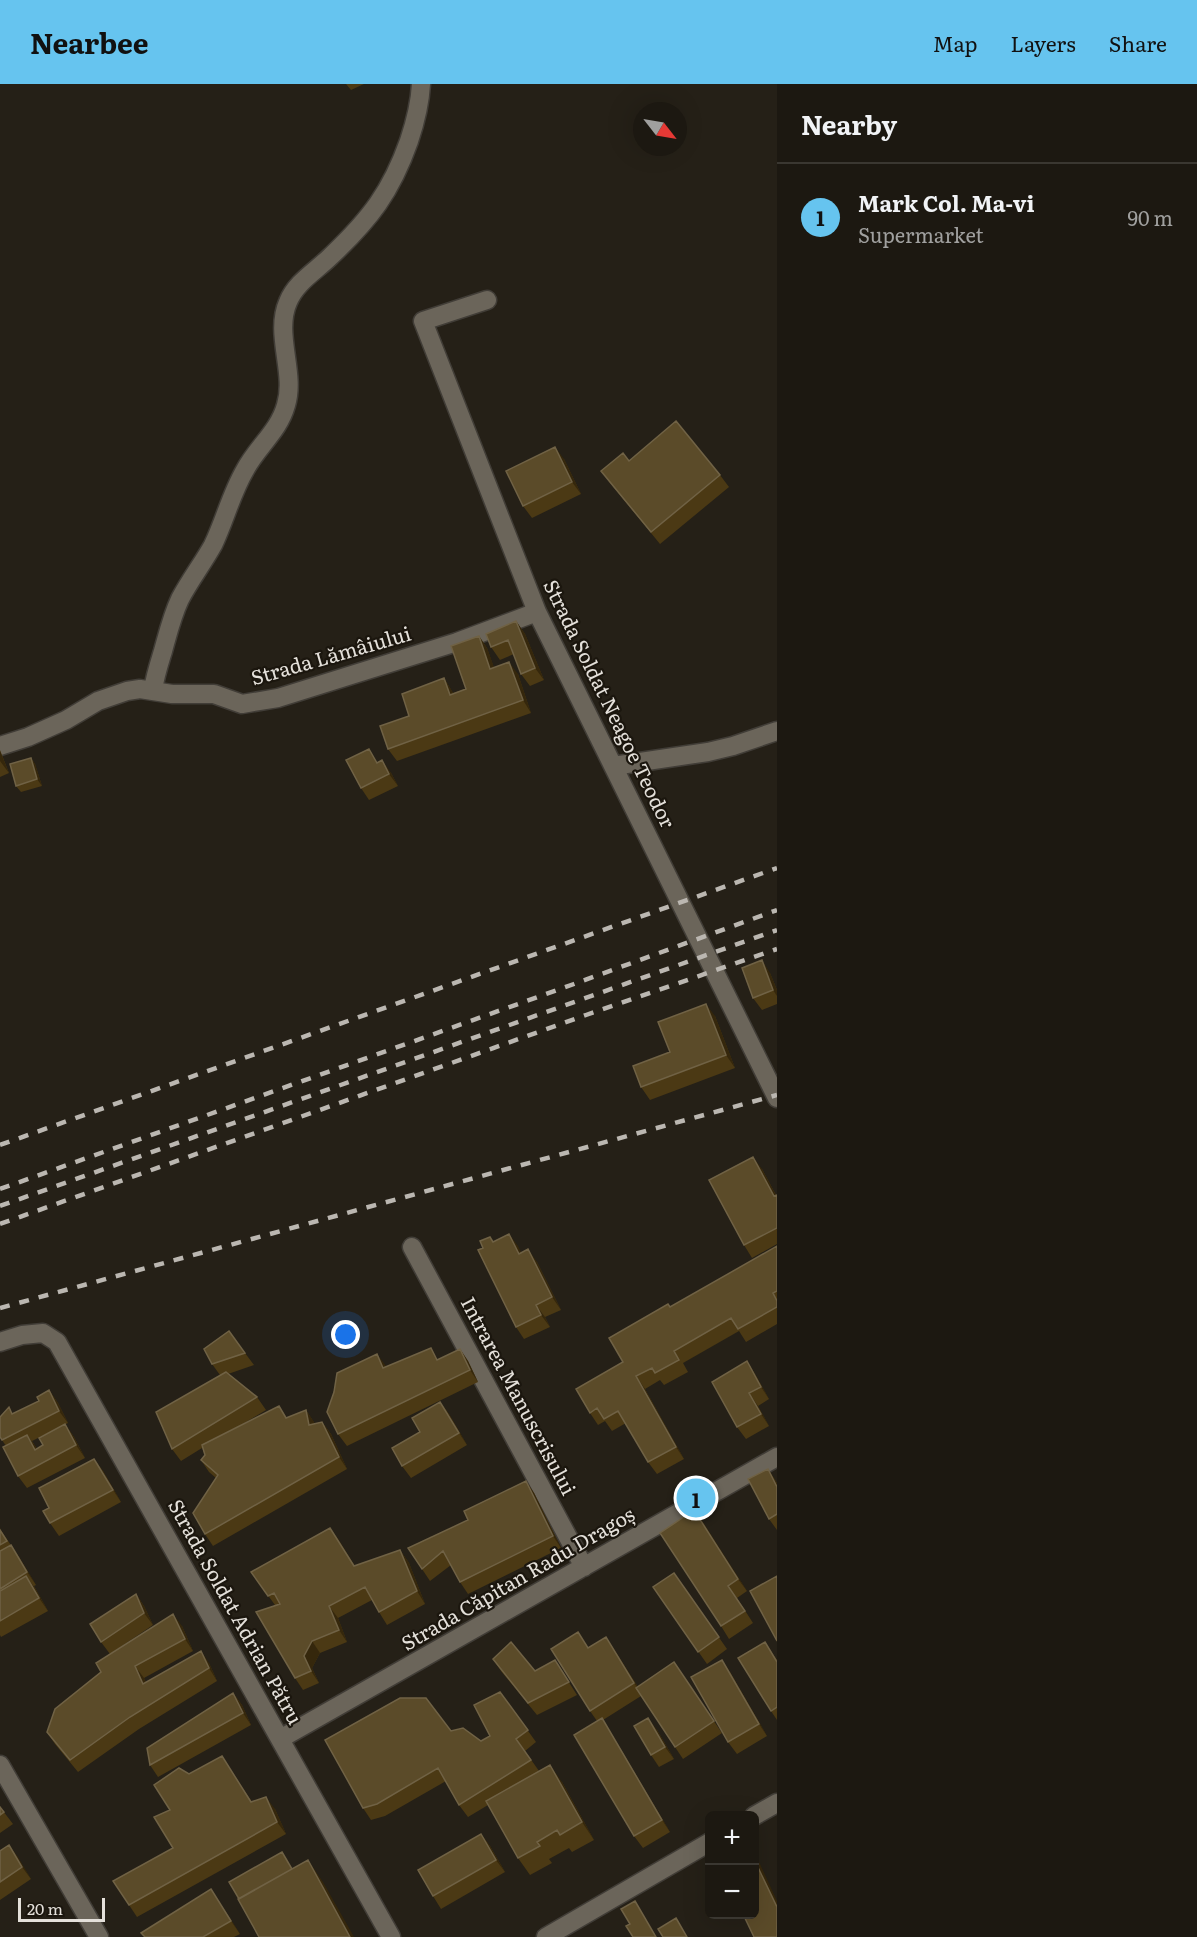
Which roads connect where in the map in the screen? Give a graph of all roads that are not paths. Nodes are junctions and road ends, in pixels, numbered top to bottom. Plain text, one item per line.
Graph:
1 (421, 84) edge
2 (487, 300) dead end
3 (537, 612) junction
4 (153, 690) junction
5 (777, 731) edge
6 (0, 746) edge
7 (613, 766) junction
8 (777, 1098) edge
9 (412, 1247) dead end
10 (0, 1342) edge
11 (777, 1457) edge
12 (584, 1567) junction
13 (280, 1739) junction
14 (0, 1765) edge
15 (777, 1803) edge
16 (759, 1813) edge
17 (705, 1845) edge
18 (99, 1937) edge
19 (391, 1937) edge
20 (546, 1937) edge

1 - 4 street
2 - 3 street, Strada Soldat Neagoe Teodor
3 - 4 street, Strada Lămâiului
3 - 7 street, Strada Soldat Neagoe Teodor
4 - 6 street, Strada Lămâiului
5 - 7 street
7 - 8 street, Strada Soldat Neagoe Teodor
9 - 12 street, Intrarea Manuscrisului
10 - 13 street, Strada Soldat Adrian Pătru
11 - 12 street, Strada Căpitan Radu Dragoș
12 - 13 street, Strada Căpitan Radu Dragoș
13 - 19 street, Strada Soldat Adrian Pătru
14 - 18 street
15 - 16 street
17 - 20 street

